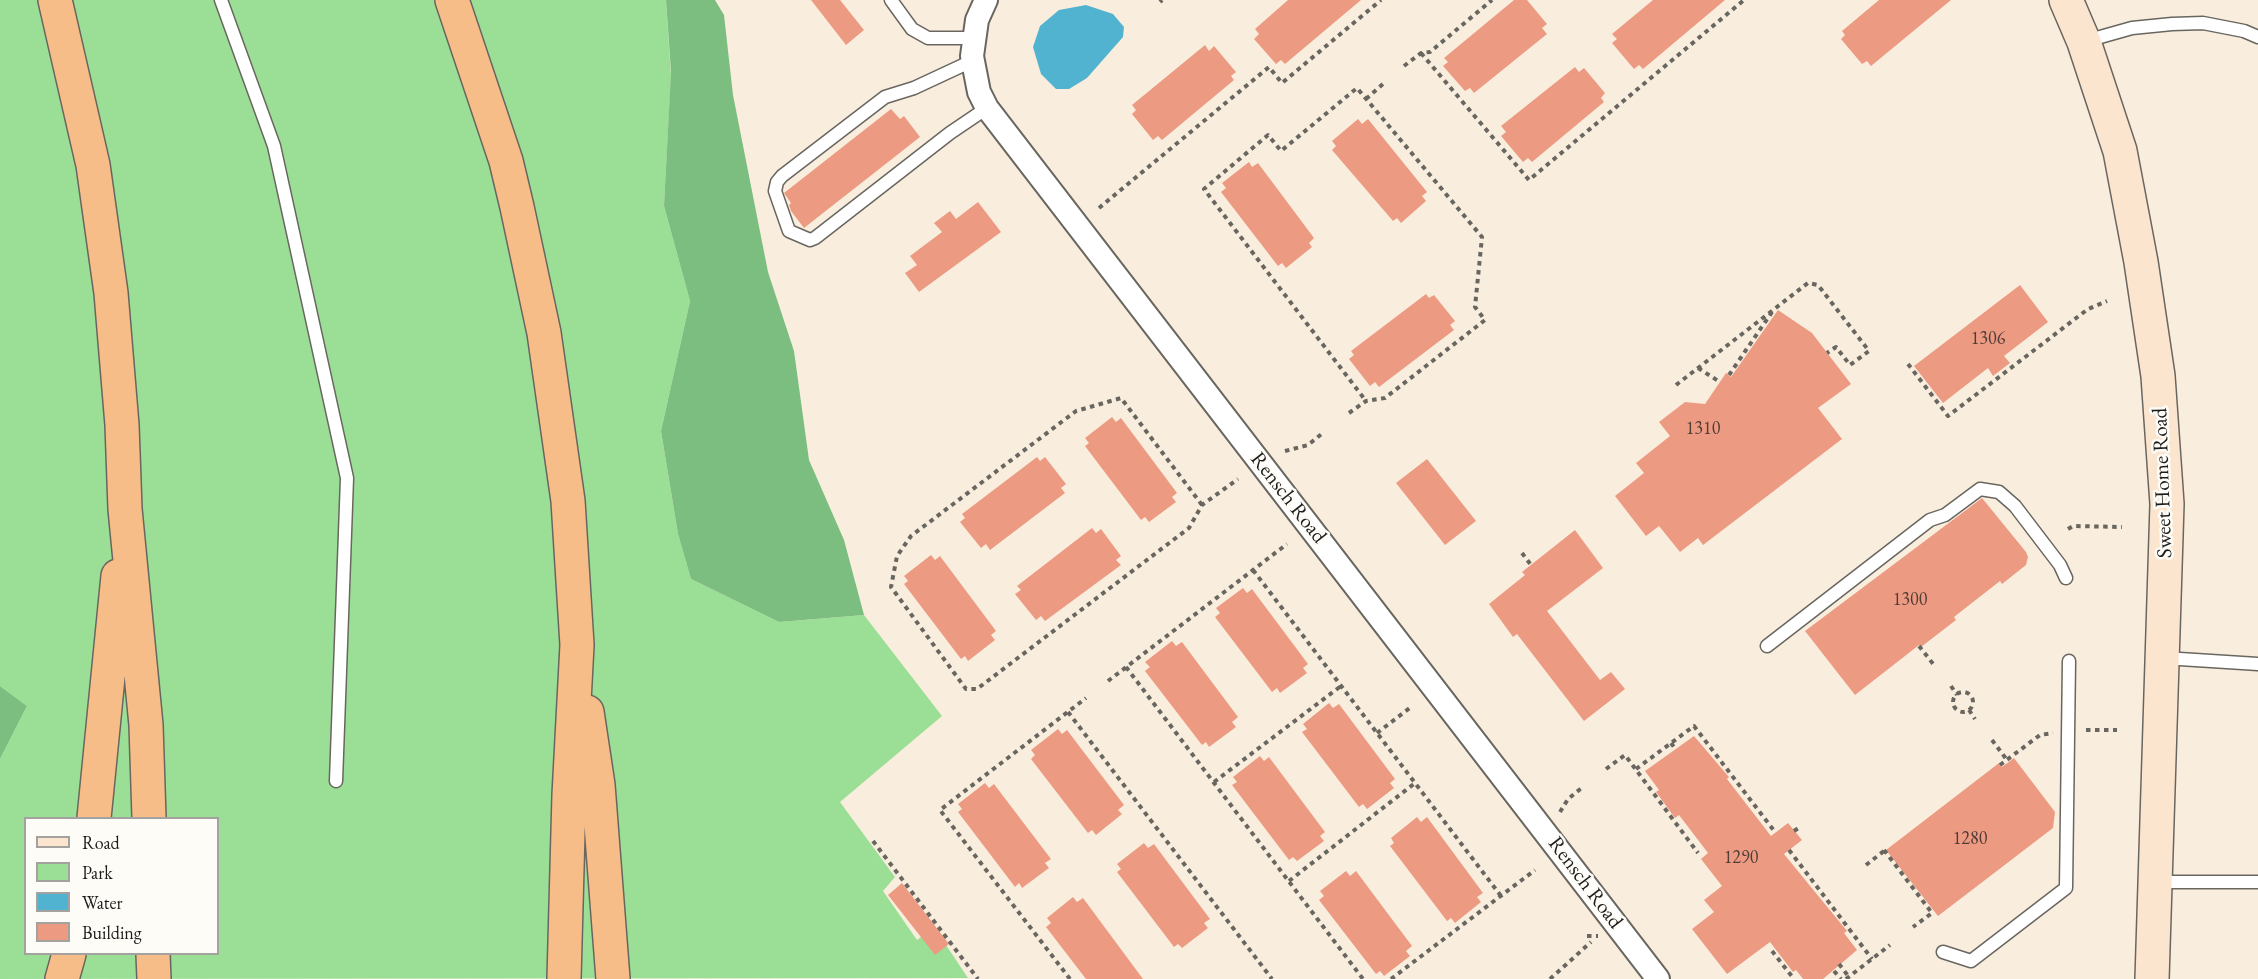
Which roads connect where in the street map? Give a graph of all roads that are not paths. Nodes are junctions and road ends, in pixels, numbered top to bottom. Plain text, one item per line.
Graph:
1 (54, 0) edge
2 (221, 0) edge
3 (452, 0) edge
4 (891, 0) edge
5 (986, 0) edge
6 (2066, 0) edge
7 (2258, 37) edge
8 (972, 38) junction
9 (2084, 42) junction
10 (972, 61) junction
11 (987, 108) junction
12 (125, 509) junction
13 (2066, 578) dead end
14 (577, 645) junction
15 (1767, 646) dead end
16 (2164, 658) junction
17 (2069, 661) dead end
18 (2258, 664) edge
19 (336, 781) dead end
20 (94, 817) edge
21 (149, 817) edge
22 (2155, 882) junction
23 (2258, 882) edge
24 (1943, 952) dead end
25 (69, 955) edge
26 (153, 955) edge
27 (62, 979) edge
28 (154, 979) edge
29 (564, 979) edge
30 (613, 979) edge
31 (1658, 979) edge
32 (2152, 979) edge

1 - 12 highway
2 - 19 lane
3 - 14 highway
4 - 8 lane
5 - 8 street, Rensch Road
6 - 9 main road, Sweet Home Road
7 - 9 lane
8 - 10 street, Rensch Road
9 - 16 main road, Sweet Home Road
10 - 11 street, Rensch Road
10 - 11 lane
11 - 31 street, Rensch Road
12 - 20 highway
12 - 21 highway
13 - 15 lane
14 - 29 highway
14 - 30 highway
16 - 18 lane
16 - 22 main road, Sweet Home Road
17 - 24 lane
22 - 23 lane
22 - 32 main road, Sweet Home Road
25 - 27 highway
26 - 28 highway

